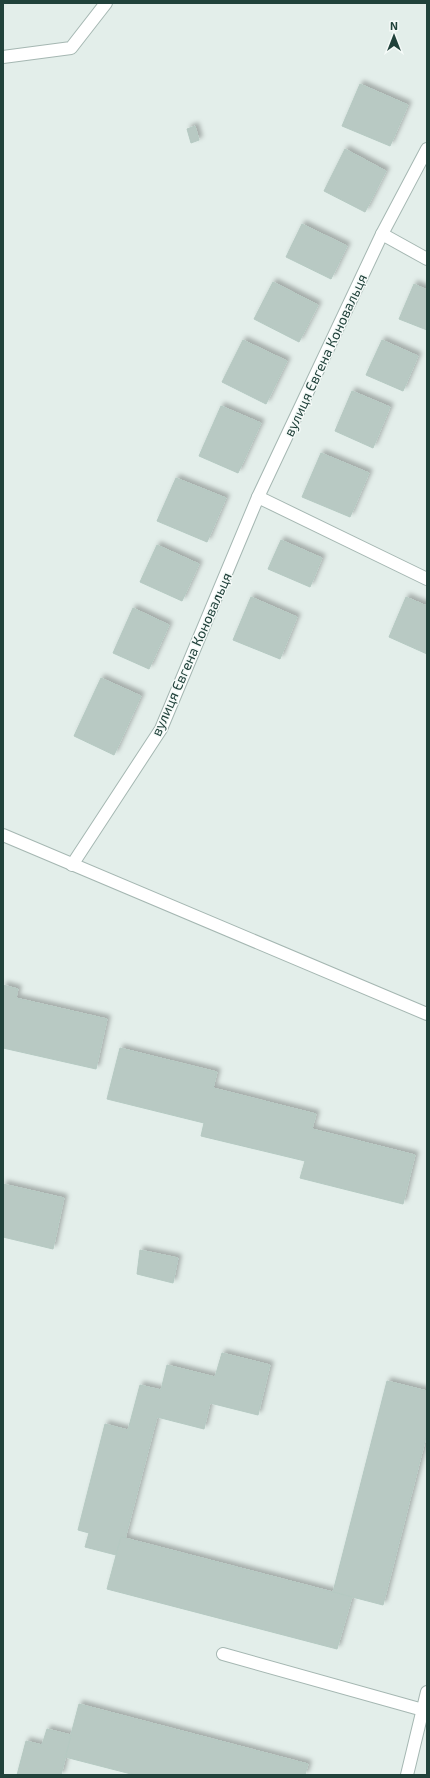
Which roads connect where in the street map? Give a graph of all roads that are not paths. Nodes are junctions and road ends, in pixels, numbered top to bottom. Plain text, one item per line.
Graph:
1 (106, 3) edge
2 (3, 57) edge
3 (427, 149) edge
4 (382, 234) junction
5 (427, 259) edge
6 (258, 497) junction
7 (427, 578) edge
8 (3, 835) edge
9 (72, 865) junction
10 (427, 1014) edge
11 (222, 1654) dead end
12 (427, 1692) edge
13 (422, 1710) junction
14 (407, 1775) edge

1 - 2 street
3 - 4 street, вулиця Євгена Коновальця
4 - 5 street
4 - 6 street, вулиця Євгена Коновальця
6 - 7 street
6 - 9 street, вулиця Євгена Коновальця
8 - 9 street
9 - 10 street
11 - 13 street
12 - 13 street
13 - 14 street

